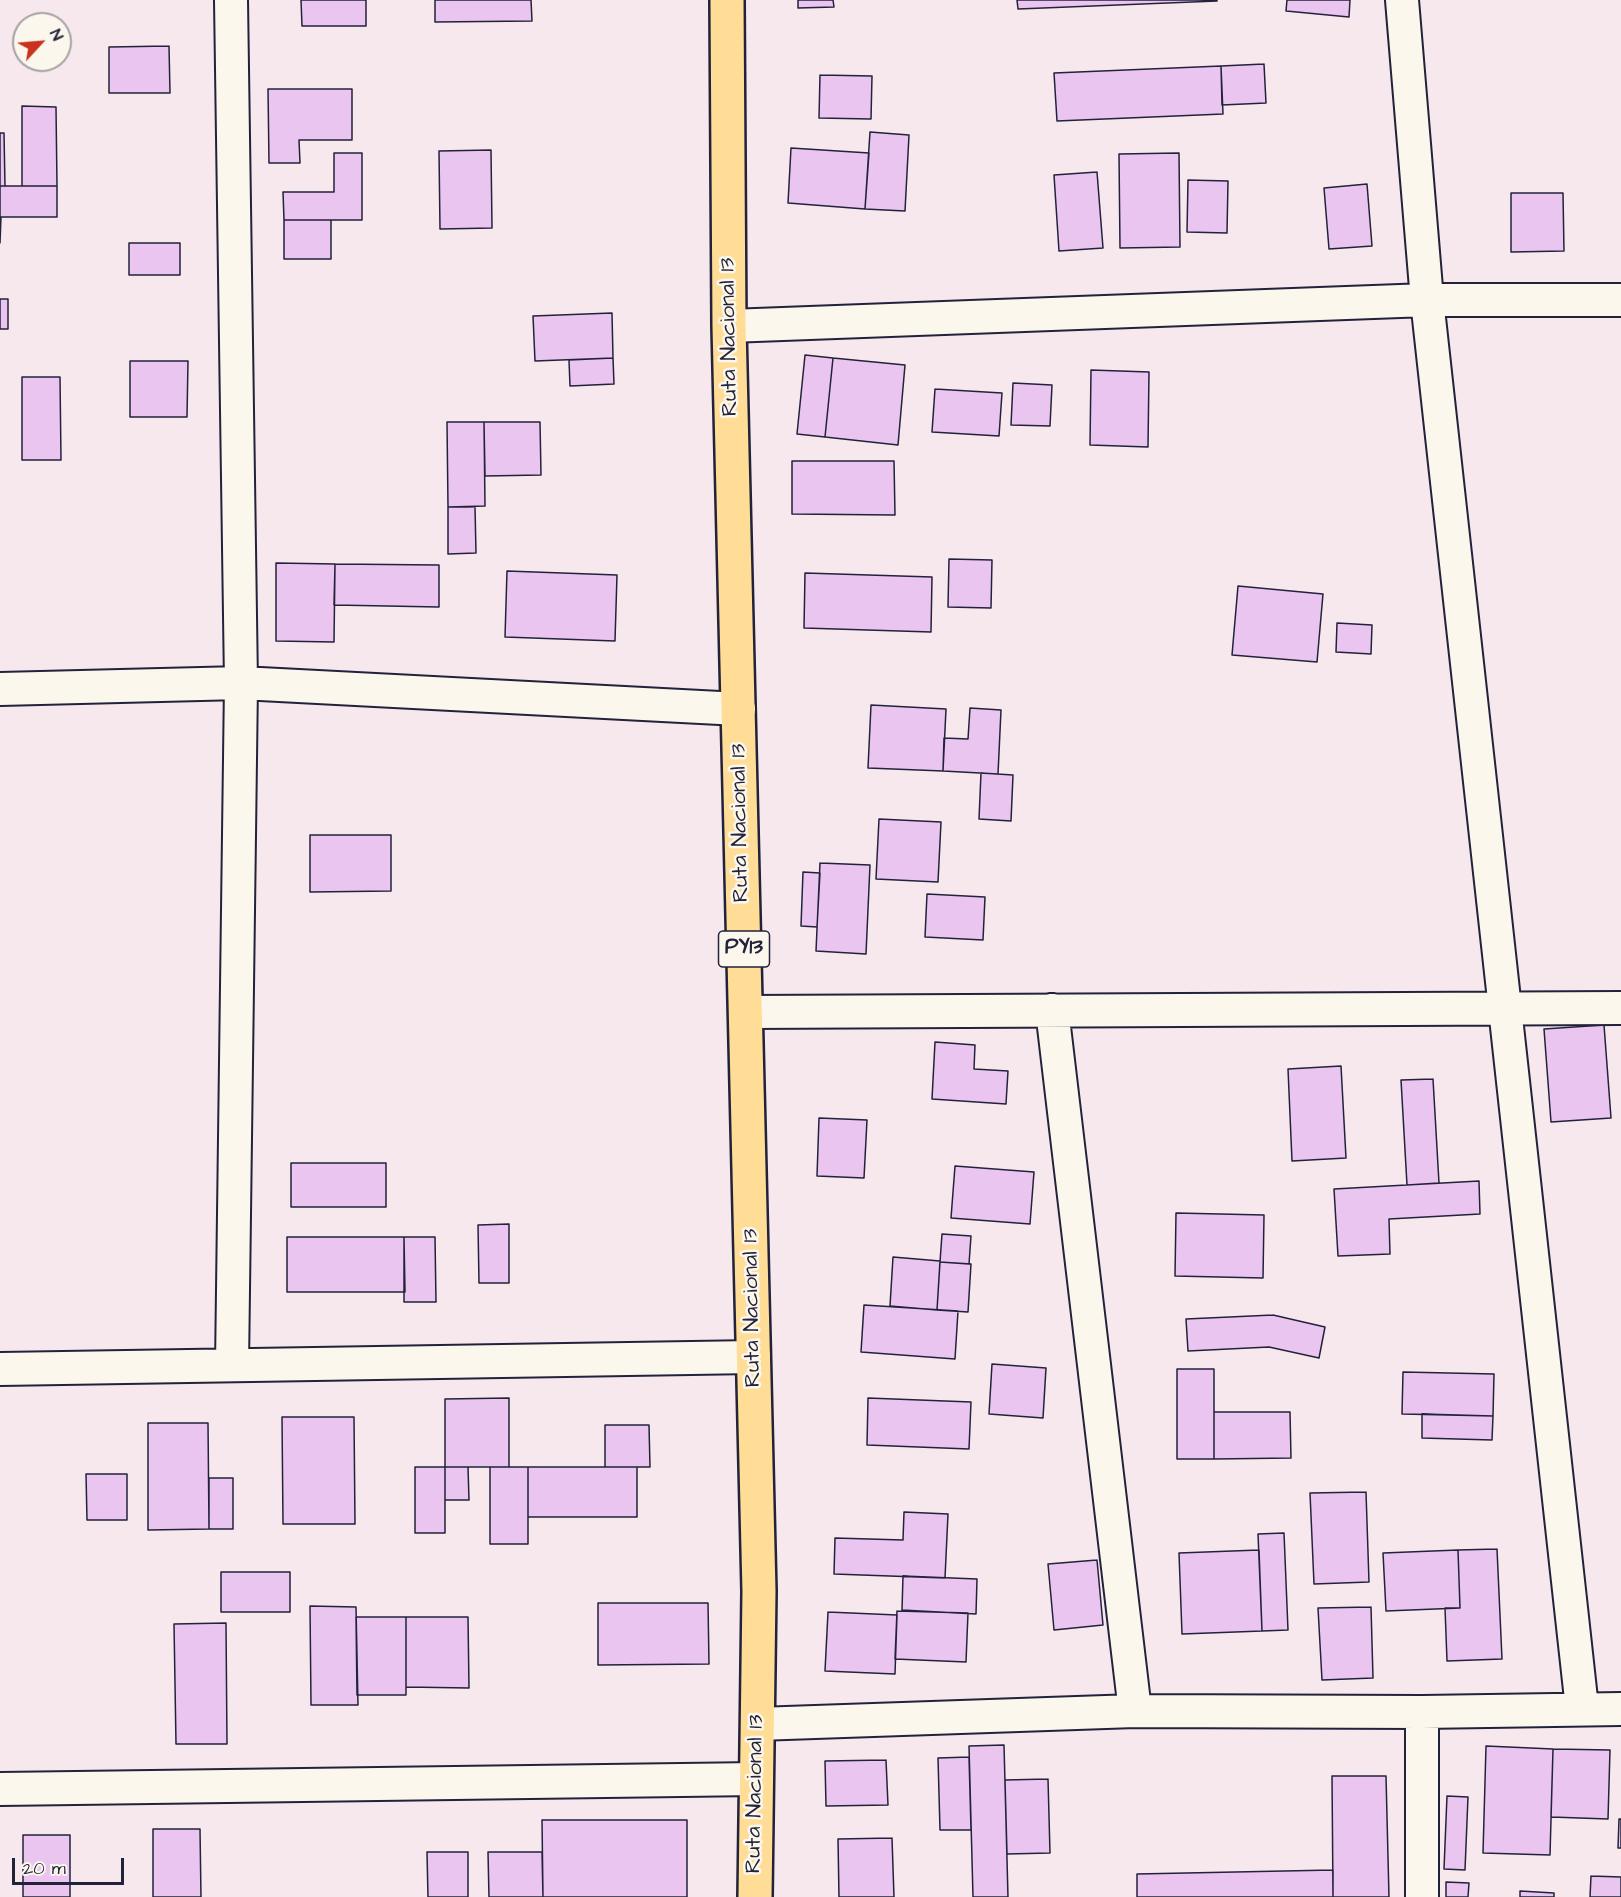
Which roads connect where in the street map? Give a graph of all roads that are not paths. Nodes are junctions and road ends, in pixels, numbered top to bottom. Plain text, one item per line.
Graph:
1 (231, 0) edge
2 (727, 0) edge
3 (1402, 0) edge
4 (1427, 300) junction
5 (1621, 300) edge
6 (729, 326) junction
7 (241, 683) junction
8 (0, 688) edge
9 (738, 710) junction
10 (1621, 1008) edge
11 (1052, 1010) junction
12 (1505, 1010) junction
13 (746, 1011) junction
14 (754, 1357) junction
15 (232, 1365) junction
16 (0, 1369) edge
17 (1582, 1708) junction
18 (1621, 1709) edge
19 (1135, 1711) junction
20 (1422, 1712) junction
21 (757, 1724) junction
22 (756, 1779) junction
23 (0, 1789) edge
24 (755, 1897) edge
25 (1422, 1897) edge

1 - 7 street
2 - 6 highway, Ruta Nacional 13 / PY13
3 - 4 street
4 - 5 street
4 - 6 street
4 - 12 street
6 - 9 highway, Ruta Nacional 13 / PY13
7 - 8 street
7 - 9 street
7 - 15 street
9 - 13 highway, Ruta Nacional 13 / PY13
10 - 12 street
11 - 12 street
11 - 13 street
11 - 19 street
12 - 17 street
13 - 14 highway, Ruta Nacional 13 / PY13
14 - 15 street
14 - 21 highway, Ruta Nacional 13 / PY13
15 - 16 street
17 - 18 street
17 - 20 street
19 - 20 street
19 - 21 street
20 - 25 street
21 - 22 highway, Ruta Nacional 13 / PY13
22 - 23 street
22 - 24 highway, Ruta Nacional 13 / PY13

